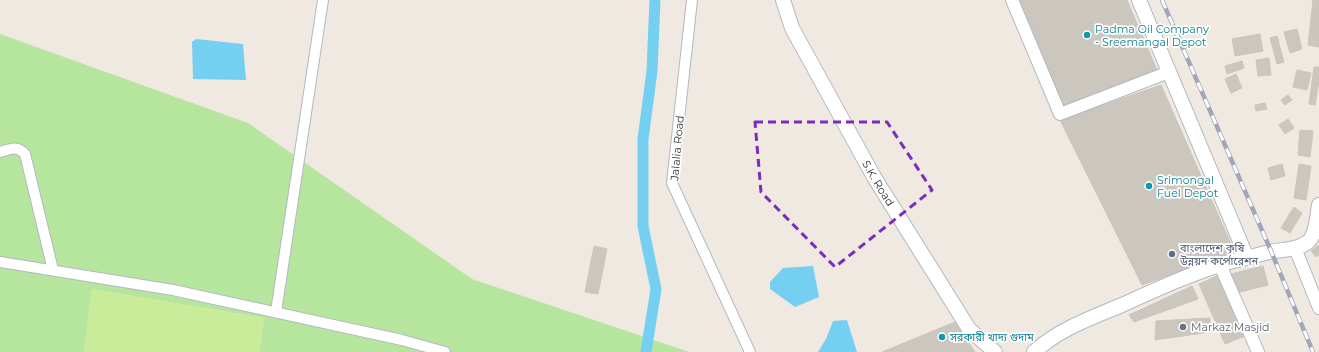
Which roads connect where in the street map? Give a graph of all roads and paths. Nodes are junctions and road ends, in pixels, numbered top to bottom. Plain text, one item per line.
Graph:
1 (323, 0) edge
2 (692, 0) edge
3 (783, 0) edge
4 (1012, 0) edge
5 (1139, 0) edge
6 (1169, 72) junction
7 (0, 152) edge
8 (1319, 205) edge
9 (1317, 234) edge
10 (1295, 248) junction
11 (1247, 258) junction
12 (0, 262) edge
13 (1220, 265) junction
14 (53, 270) junction
15 (1319, 308) edge
16 (276, 312) junction
17 (445, 352) edge
18 (750, 352) edge
19 (995, 352) edge
20 (1034, 352) edge
21 (1258, 352) edge

1 - 16 street
2 - 18 street, Jalalia Road
3 - 19 main road, S.K. Road
4 - 6 street
5 - 6 main road
6 - 11 main road
7 - 14 street
8 - 9 main road
9 - 10 main road
10 - 11 main road
10 - 15 street
11 - 13 main road
12 - 14 street
13 - 20 main road
13 - 21 street
14 - 16 street
16 - 17 street

